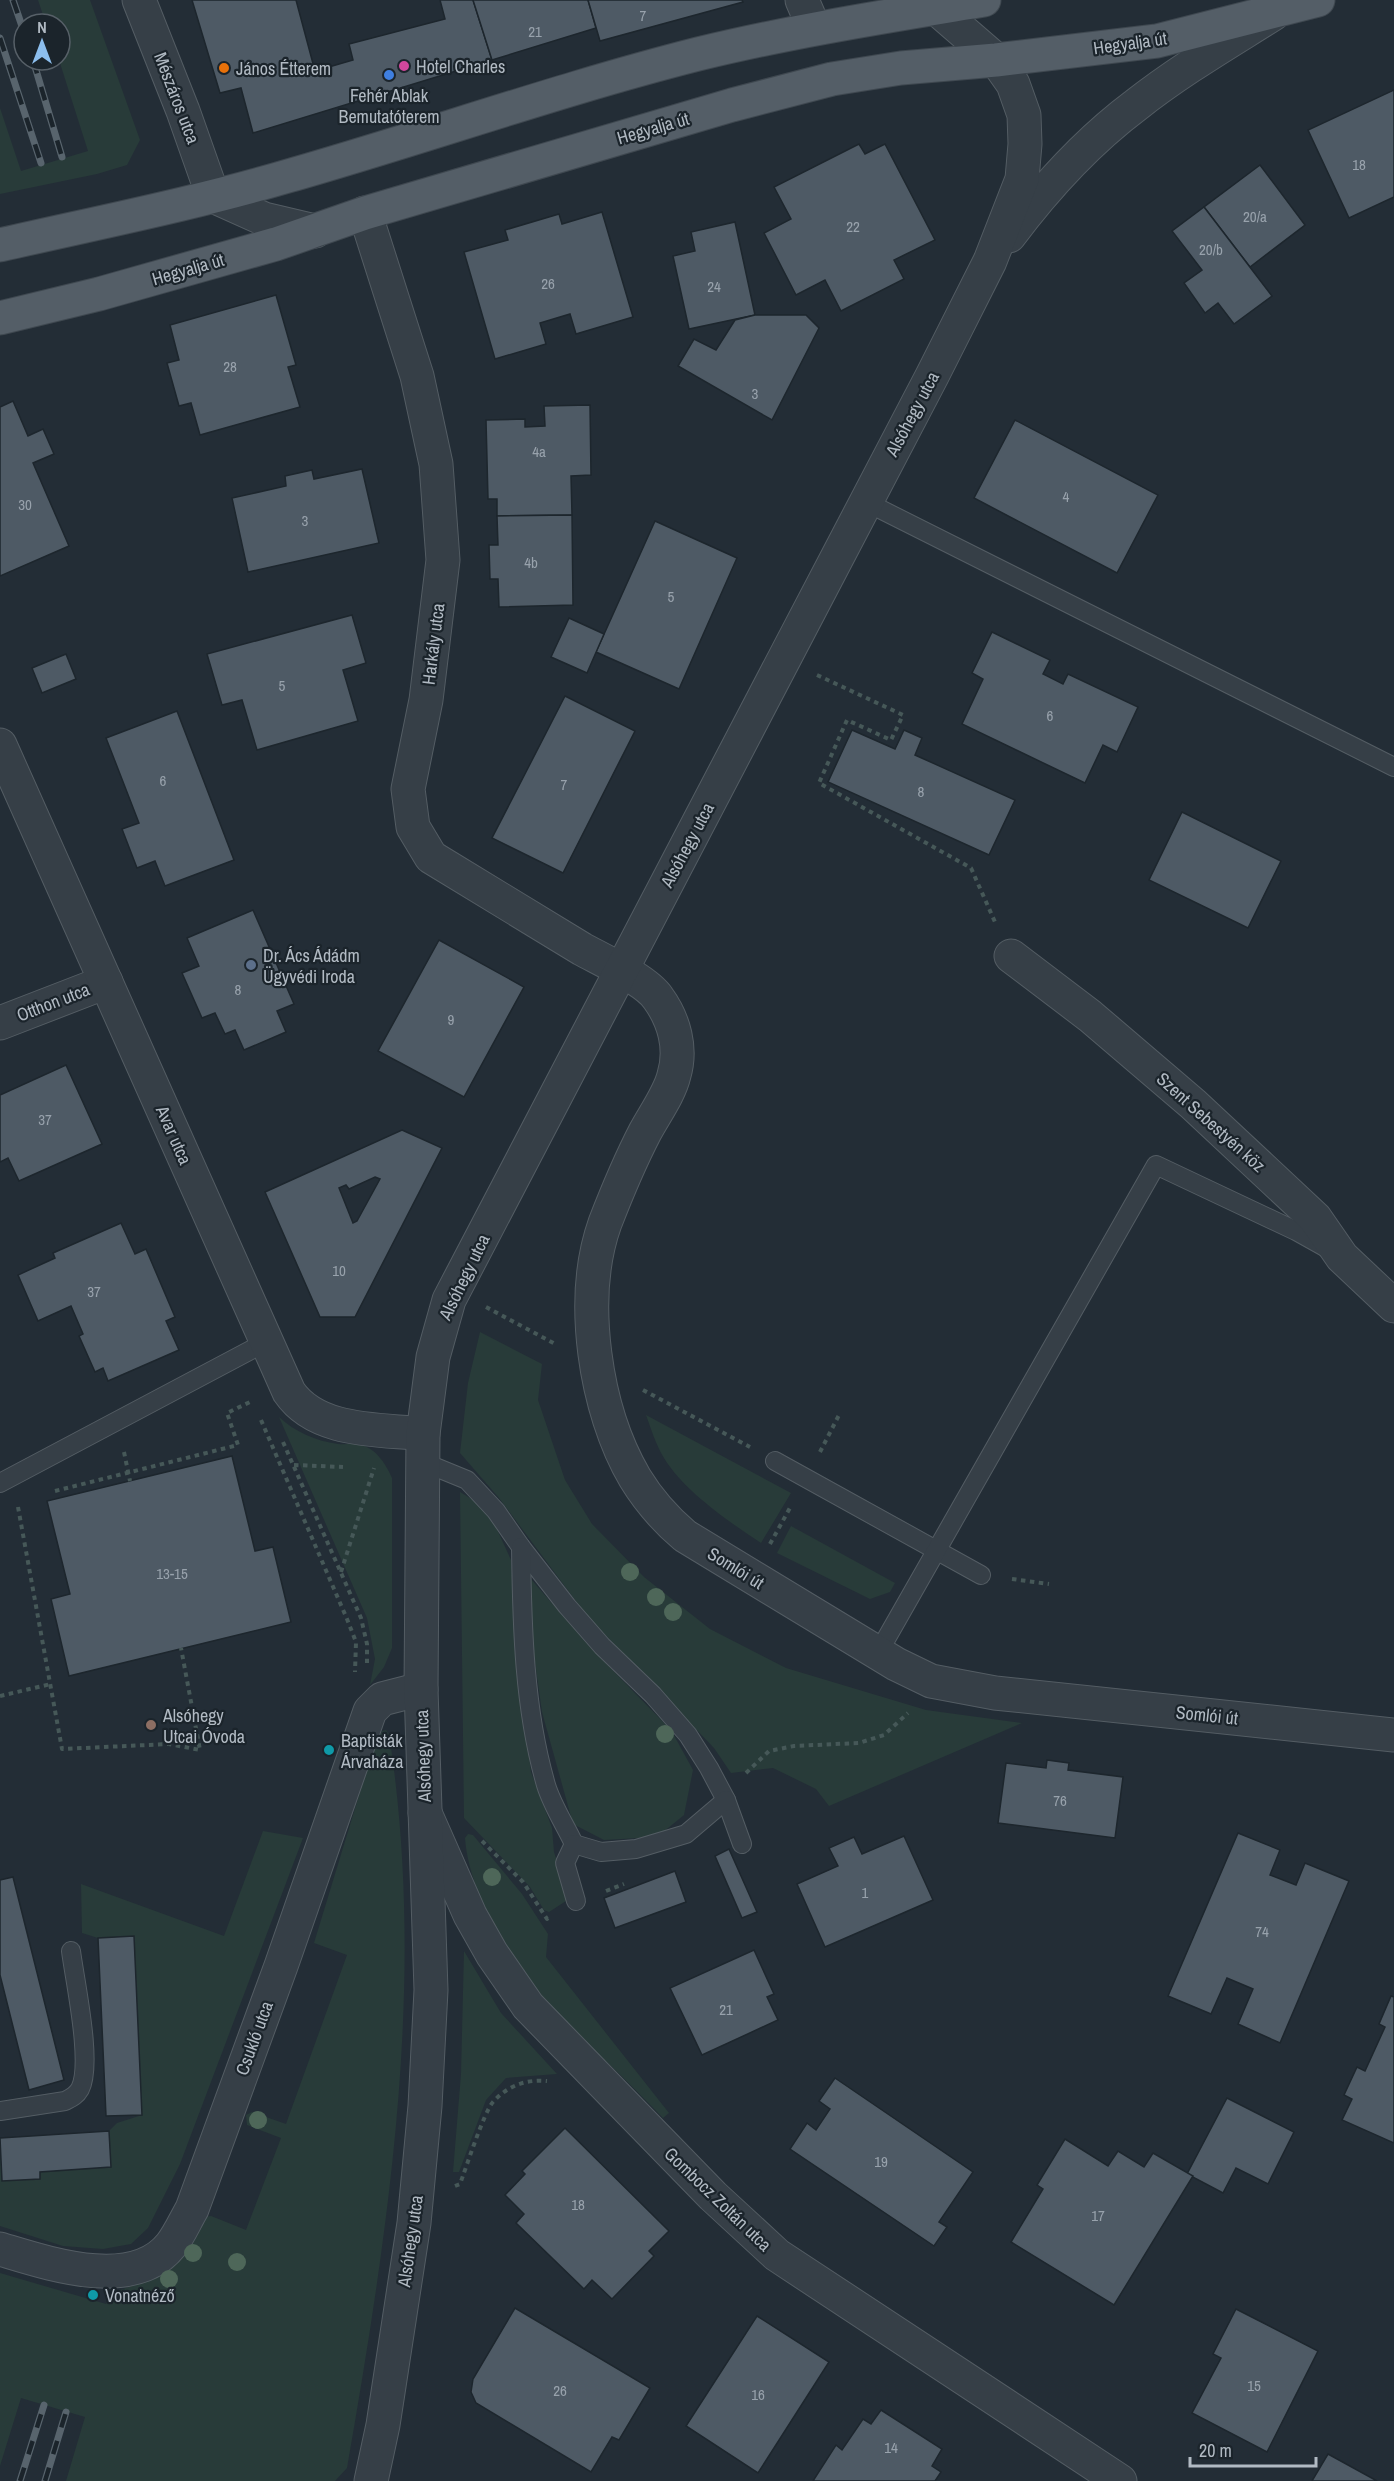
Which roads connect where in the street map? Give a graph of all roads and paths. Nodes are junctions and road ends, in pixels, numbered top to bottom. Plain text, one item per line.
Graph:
1 (139, 0) edge
2 (984, 0) edge
3 (1318, 0) edge
4 (936, 8) junction
5 (1276, 12) junction
6 (808, 14) edge
7 (996, 60) junction
8 (213, 196) junction
9 (365, 213) junction
10 (315, 231) junction
11 (0, 245) edge
12 (990, 261) junction
13 (0, 318) edge
14 (866, 502) junction
15 (783, 660) junction
16 (0, 745) edge
17 (1394, 766) edge
18 (1011, 956) joint
19 (622, 970) junction
20 (106, 982) junction
21 (0, 1023) edge
22 (1342, 1257) junction
23 (1394, 1306) edge
24 (486, 1307) dead end
25 (266, 1342) junction
26 (554, 1343) dead end
27 (700, 1421) dead end
28 (280, 1435) dead end
29 (741, 1442) dead end
30 (423, 1448) junction
31 (775, 1461) dead end
32 (376, 1462) dead end
33 (294, 1465) junction
34 (351, 1467) dead end
35 (362, 1467) dead end
36 (374, 1468) junction
37 (6, 1480) edge
38 (51, 1492) dead end
39 (521, 1547) junction
40 (936, 1551) junction
41 (341, 1573) junction
42 (981, 1575) joint
43 (1049, 1584) dead end
44 (181, 1648) dead end
45 (878, 1653) junction
46 (931, 1681) junction
47 (353, 1682) dead end
48 (51, 1684) junction
49 (421, 1689) junction
50 (0, 1696) edge
51 (370, 1712) junction
52 (1394, 1735) edge
53 (726, 1800) junction
54 (424, 1812) junction
55 (474, 1835) dead end
56 (574, 1844) junction
57 (742, 1844) dead end
58 (576, 1900) joint
59 (72, 1951) dead end
60 (515, 2084) dead end
61 (0, 2111) edge
62 (449, 2188) dead end
63 (0, 2249) edge
64 (371, 2481) edge
65 (1120, 2481) edge

1 - 8 street, Mészáros utca
2 - 4 main road
3 - 5 main road, Hegyalja út
4 - 6 main road
4 - 7 street, Alsóhegy utca
5 - 7 main road, Hegyalja út
5 - 12 street, Alsóhegy utca
6 - 8 main road
7 - 9 main road, Hegyalja út
7 - 12 street, Alsóhegy utca
8 - 10 street
8 - 11 main road
9 - 10 main road, Hegyalja út
9 - 19 street, Harkály utca
10 - 13 main road, Hegyalja út
12 - 14 street, Alsóhegy utca
14 - 15 street, Alsóhegy utca
14 - 17 lane
15 - 18 path
15 - 19 street, Alsóhegy utca
16 - 20 street, Avar utca
18 - 22 street, Szent Sebestyén köz
19 - 30 street, Alsóhegy utca
19 - 45 street, Somlói út
20 - 21 street, Otthon utca
20 - 25 street, Avar utca
22 - 23 street, Szent Sebestyén köz
22 - 40 lane
24 - 26 path
25 - 30 street, Avar utca
25 - 37 lane
27 - 29 path
28 - 33 path
30 - 39 lane
30 - 49 street, Alsóhegy utca
31 - 40 lane
32 - 36 path
33 - 34 path
33 - 41 path
35 - 36 path
36 - 41 path
37 - 48 path
38 - 47 path
39 - 53 lane
39 - 56 lane
40 - 42 lane
40 - 45 lane
41 - 51 path
42 - 43 path
44 - 48 path
45 - 46 street, Somlói út
46 - 52 street, Somlói út
46 - 53 path
48 - 50 path
49 - 51 street
49 - 54 street, Alsóhegy utca
51 - 63 street, Csukló utca
53 - 56 lane
53 - 57 lane
54 - 64 street, Alsóhegy utca
54 - 65 street, Gombocz Zoltán utca
55 - 58 path
56 - 58 lane
59 - 61 lane
60 - 62 path

